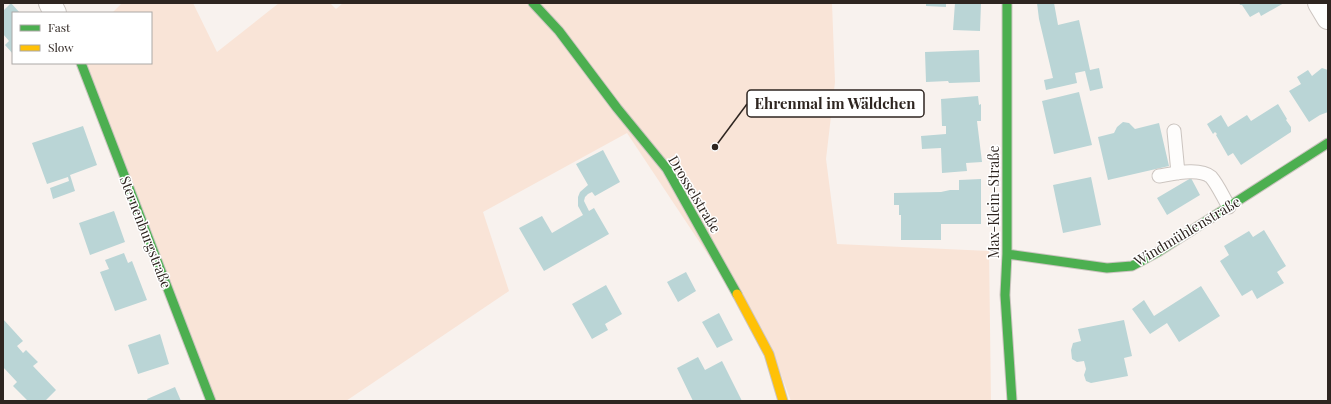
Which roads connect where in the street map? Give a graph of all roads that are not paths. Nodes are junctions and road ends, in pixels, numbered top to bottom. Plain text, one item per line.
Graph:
1 (50, 3) edge
2 (533, 3) edge
3 (1007, 3) edge
4 (1319, 3) edge
5 (54, 12) edge
6 (1328, 18) edge
7 (81, 64) edge
8 (1174, 131) dead end
9 (1328, 143) edge
10 (1178, 173) junction
11 (1159, 176) dead end
12 (1229, 207) junction
13 (1007, 254) junction
14 (211, 401) edge
15 (783, 401) edge
16 (1012, 401) edge

1 - 5 street
2 - 15 street, Drosselstraße
3 - 13 street, Max-Klein-Straße
4 - 6 street
7 - 14 street, Sternenburgstraße
8 - 10 lane
9 - 12 street, Windmühlenstraße
10 - 11 lane
10 - 12 lane
12 - 13 street, Windmühlenstraße
13 - 16 street, Max-Klein-Straße

